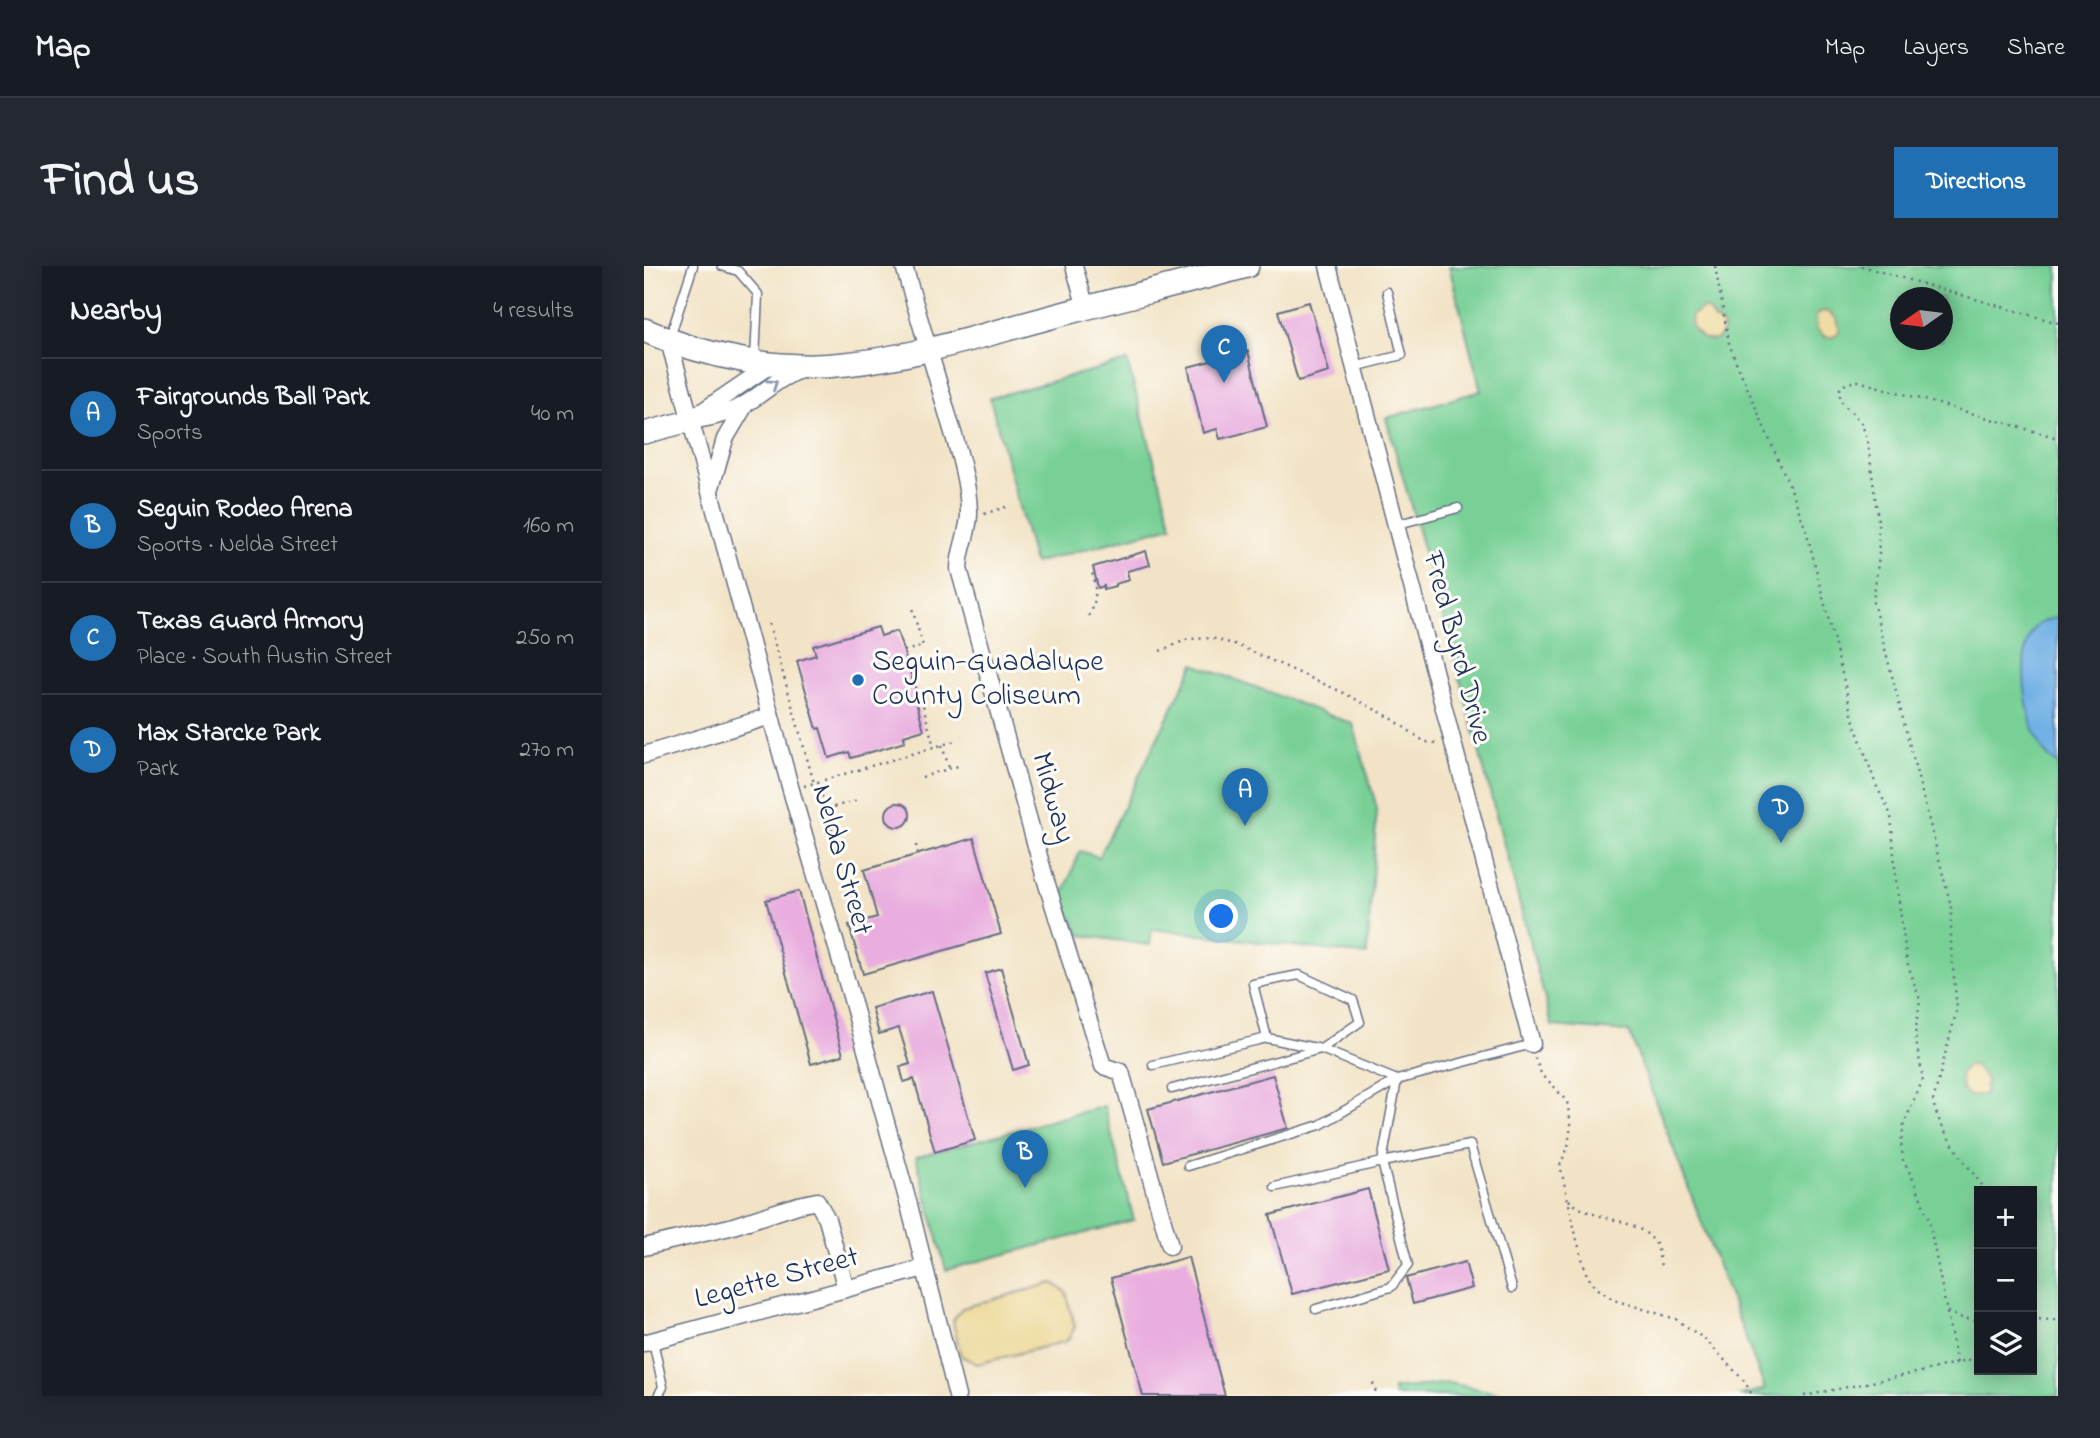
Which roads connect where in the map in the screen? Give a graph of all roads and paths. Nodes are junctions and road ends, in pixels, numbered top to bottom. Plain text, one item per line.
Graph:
1 (693, 266) edge
2 (722, 266) edge
3 (904, 266) edge
4 (1074, 266) edge
5 (1328, 266) edge
6 (1716, 266) edge
7 (1861, 266) edge
8 (1237, 267) edge
9 (1387, 292) dead end
10 (1086, 308) junction
11 (2058, 323) edge
12 (644, 330) edge
13 (669, 341) junction
14 (928, 350) junction
15 (764, 362) junction
16 (815, 366) junction
17 (1354, 366) junction
18 (746, 404) junction
19 (689, 421) junction
20 (644, 433) edge
21 (2058, 438) edge
22 (710, 490) junction
23 (1009, 506) dead end
24 (1458, 508) dead end
25 (984, 514) dead end
26 (1395, 525) junction
27 (1091, 569) dead end
28 (912, 608) dead end
29 (1089, 616) dead end
30 (769, 624) dead end
31 (904, 651) dead end
32 (1160, 651) dead end
33 (918, 707) dead end
34 (771, 716) junction
35 (955, 741) dead end
36 (1452, 741) junction
37 (942, 745) junction
38 (934, 747) junction
39 (644, 755) edge
40 (961, 765) dead end
41 (949, 769) junction
42 (922, 777) dead end
43 (816, 782) junction
44 (791, 790) junction
45 (858, 800) dead end
46 (826, 810) junction
47 (834, 839) dead end
48 (916, 845) dead end
49 (919, 854) dead end
50 (1267, 1038) junction
51 (1532, 1044) joint
52 (1321, 1049) junction
53 (1537, 1064) dead end
54 (1153, 1065) dead end
55 (1397, 1080) junction
56 (1172, 1089) dead end
57 (1382, 1162) junction
58 (1188, 1166) dead end
59 (1983, 1186) edge
60 (1275, 1187) dead end
61 (1568, 1199) junction
62 (1170, 1246) dead end
63 (644, 1247) edge
64 (1661, 1266) dead end
65 (925, 1268) junction
66 (1512, 1288) dead end
67 (846, 1289) junction
68 (1316, 1309) dead end
69 (1947, 1312) junction
70 (2037, 1319) edge
71 (1974, 1320) edge
72 (2058, 1320) edge
73 (649, 1342) edge
74 (1974, 1359) edge
75 (1957, 1364) junction
76 (1373, 1383) dead end
77 (658, 1396) edge
78 (957, 1396) edge
79 (1377, 1396) edge
80 (1755, 1396) edge
81 (1804, 1396) edge

1 - 13 lane
2 - 15 lane
3 - 14 street
4 - 10 street
5 - 17 street, Fred Byrd Drive
6 - 69 path
7 - 11 path
8 - 10 main road
9 - 17 lane
10 - 14 main road
12 - 13 main road
13 - 15 main road
13 - 19 street, Nelda Street
14 - 16 main road
14 - 62 street, Midway
15 - 16 main road
15 - 19 street
18 -> 16 street
17 - 26 street, Fred Byrd Drive
18 - 19 street
18 - 22 street
19 - 20 street
19 - 22 street, Nelda Street
21 - 59 path
22 - 34 street, Nelda Street
23 - 25 path
24 - 26 lane
26 - 36 street, Fred Byrd Drive
27 - 29 path
28 - 31 path
30 - 43 path
32 - 36 path
33 - 38 path
34 - 39 street
34 - 44 street, Nelda Street
35 - 37 path
36 - 51 street, Fred Byrd Drive
37 - 38 path
37 - 41 path
38 - 43 path
40 - 41 path
41 - 42 path
43 - 44 path
43 - 46 path
44 - 65 street, Nelda Street
45 - 46 path
46 - 47 path
48 - 49 path
50 - 52 lane
50 - 52 lane
50 - 54 lane
51 - 55 lane
52 - 55 lane
52 - 56 lane
53 - 61 path
55 - 57 lane
55 - 58 lane
57 - 60 lane
57 - 66 lane
57 - 68 lane
61 - 64 path
61 - 80 path
63 - 67 street
65 - 67 street, Legette Street
65 - 78 street, Nelda Street
67 - 73 street, Legette Street
69 - 71 path
69 - 75 path
70 - 72 path
73 - 77 lane
74 - 75 path
75 - 81 path
76 - 79 path

